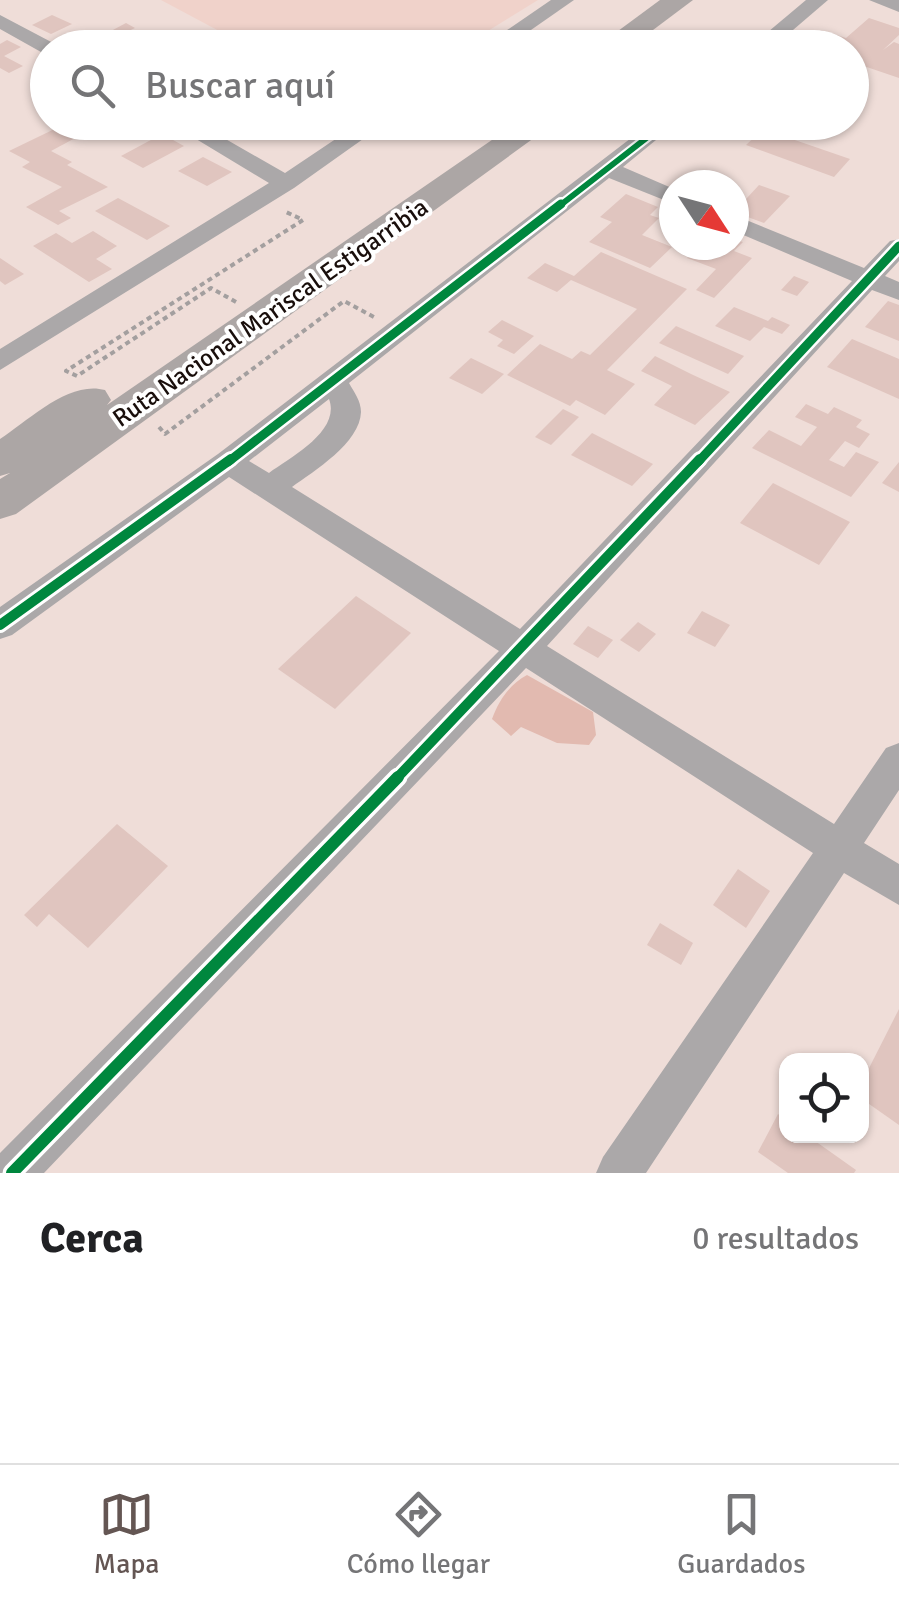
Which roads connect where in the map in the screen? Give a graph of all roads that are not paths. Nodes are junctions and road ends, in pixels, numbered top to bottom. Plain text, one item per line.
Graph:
1 (564, 0) edge
2 (818, 0) edge
3 (879, 0) edge
4 (692, 5) edge
5 (899, 6) edge
6 (0, 22) edge
7 (518, 30) edge
8 (644, 30) edge
9 (666, 30) edge
10 (782, 30) edge
11 (30, 38) edge
12 (210, 140) edge
13 (349, 140) edge
14 (471, 140) edge
15 (514, 140) edge
16 (646, 140) edge
17 (609, 170) junction
18 (286, 183) junction
19 (659, 191) edge
20 (749, 228) edge
21 (899, 246) edge
22 (884, 285) edge
23 (0, 360) edge
24 (333, 381) junction
25 (0, 460) edge
26 (228, 462) junction
27 (270, 488) junction
28 (0, 502) edge
29 (0, 625) edge
30 (524, 648) junction
31 (899, 759) edge
32 (842, 849) junction
33 (899, 886) edge
34 (12, 1173) edge
35 (619, 1173) edge

1 - 7 street
2 - 10 street
3 - 5 street
4 - 8 highway
4 - 9 highway
6 - 11 street
12 - 18 street
13 - 18 street
14 - 25 highway, Ruta Nacional Mariscal Estigarribia
15 - 28 highway, Ruta Nacional Mariscal Estigarribia
16 - 17 street
17 - 19 street
17 - 24 street
18 - 23 street
20 - 22 street
21 - 22 street
22 - 30 street
24 - 26 street
24 - 27 street
26 - 27 street
26 - 29 street
27 - 30 street
30 - 32 street
30 - 34 street
31 - 32 street
32 - 33 street
32 - 35 street

